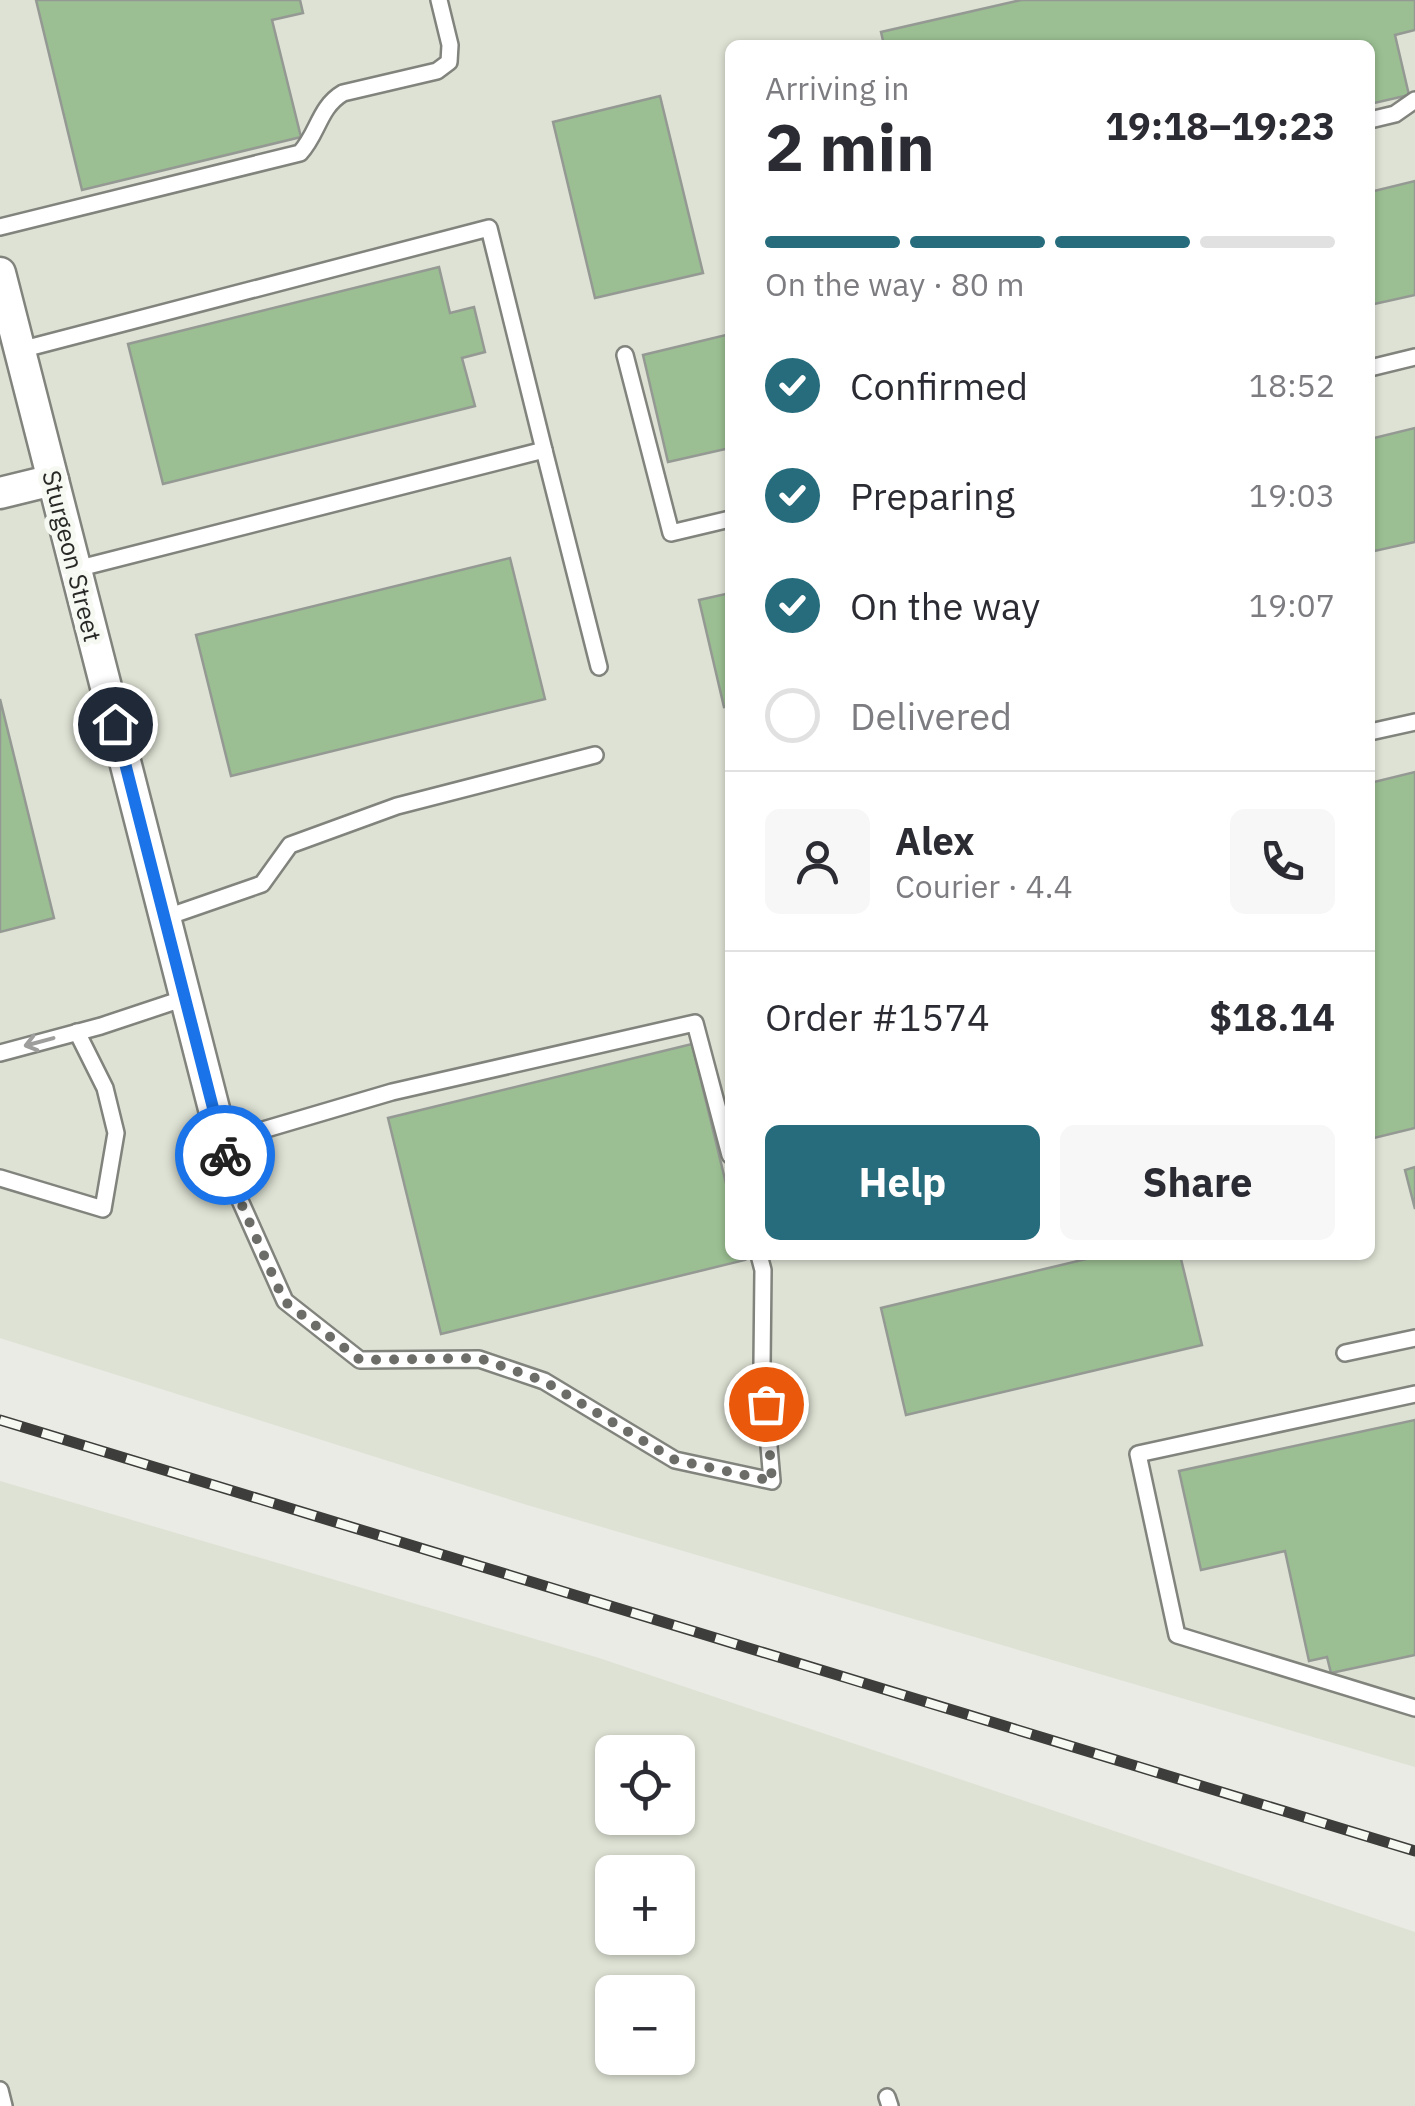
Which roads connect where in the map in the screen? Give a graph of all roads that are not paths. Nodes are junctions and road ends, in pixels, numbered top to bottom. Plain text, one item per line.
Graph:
1 (439, 0) edge
2 (1415, 100) edge
3 (1375, 119) edge
4 (0, 227) edge
5 (0, 274) edge
6 (20, 350) junction
7 (626, 354) dead end
8 (1415, 357) edge
9 (1375, 367) edge
10 (544, 450) junction
11 (53, 480) junction
12 (0, 493) edge
13 (725, 519) edge
14 (76, 570) junction
15 (599, 666) dead end
16 (1415, 722) edge
17 (1375, 731) edge
18 (595, 755) dead end
19 (164, 918) junction
20 (185, 998) junction
21 (78, 1032) junction
22 (0, 1052) edge
23 (725, 1136) edge
24 (222, 1142) junction
25 (0, 1178) edge
26 (234, 1187) joint
27 (760, 1260) edge
28 (1415, 1338) edge
29 (1344, 1354) dead end
30 (1415, 1394) edge
31 (1415, 1708) edge
32 (0, 2090) edge
33 (4, 2106) edge

1 - 4 lane
2 - 3 lane
5 - 6 street, Sturgeon Street
6 - 10 lane
6 - 11 street, Sturgeon Street
7 - 13 lane
8 - 9 lane
10 - 14 lane
10 - 15 lane
11 - 12 street
11 - 14 street, Sturgeon Street
14 - 19 street, Sturgeon Street
16 - 17 lane
18 - 19 lane
19 - 20 street, Sturgeon Street
20 - 21 lane
20 - 24 street, Sturgeon Street
21 -> 22 lane
21 - 25 lane
23 - 24 lane
24 - 26 street, Sturgeon Street
26 - 27 lane
28 - 29 lane
30 - 31 lane
32 - 33 lane

